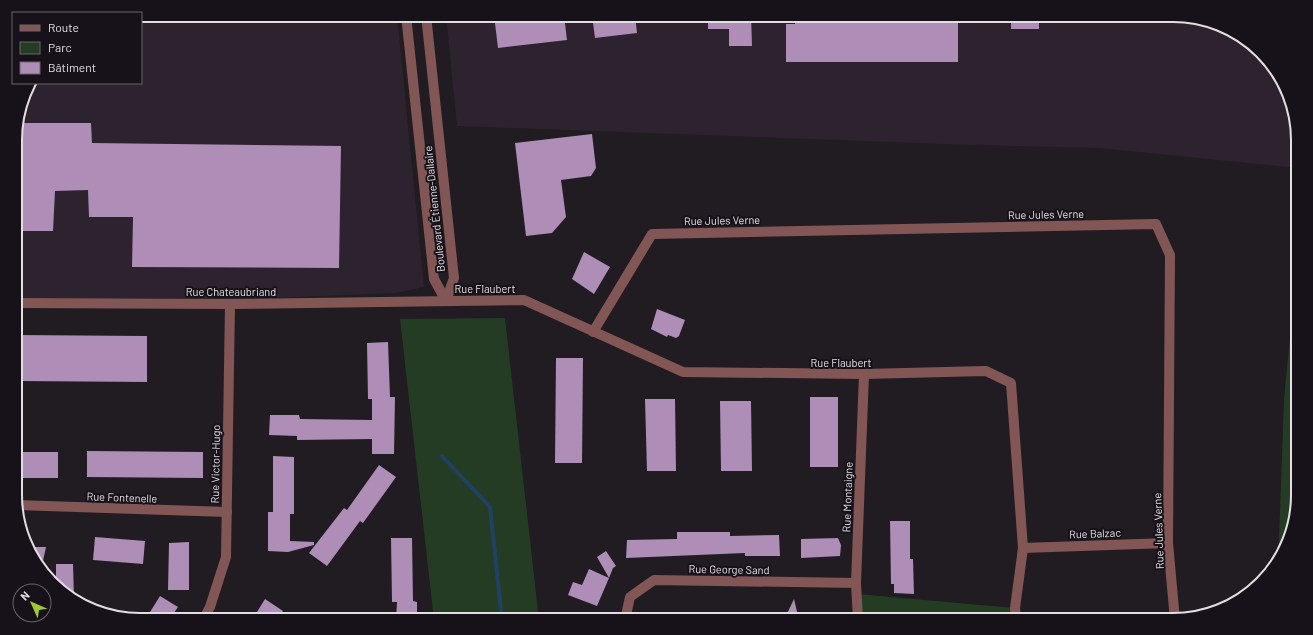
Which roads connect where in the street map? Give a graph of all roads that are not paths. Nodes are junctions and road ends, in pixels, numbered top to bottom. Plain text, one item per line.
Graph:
1 (407, 22) edge
2 (427, 22) edge
3 (446, 301) junction
4 (22, 303) edge
5 (230, 304) junction
6 (593, 332) junction
7 (864, 374) junction
8 (23, 505) edge
9 (227, 512) junction
10 (1168, 543) junction
11 (1023, 548) junction
12 (856, 584) junction
13 (207, 613) edge
14 (627, 613) edge
15 (858, 613) edge
16 (1015, 613) edge
17 (1175, 613) edge

1 - 3 street, Boulevard Étienne-Dallaire
2 - 3 street, Boulevard Étienne-Dallaire
3 - 5 street, Rue Chateaubriand
3 - 6 street, Rue Flaubert
4 - 5 street, Rue Chateaubriand
5 - 9 street, Rue Victor-Hugo
6 - 7 street, Rue Flaubert
6 - 10 street, Rue Jules Verne
7 - 11 street, Rue Flaubert
7 - 12 street, Rue Montaigne
8 - 9 street, Rue Fontenelle
9 - 13 street, Rue Victor-Hugo
10 - 11 street, Rue Balzac
10 - 17 street, Rue Jules Verne
11 - 16 street, Rue Flaubert
12 - 14 street, Rue George Sand
12 - 15 street, Rue Montaigne

